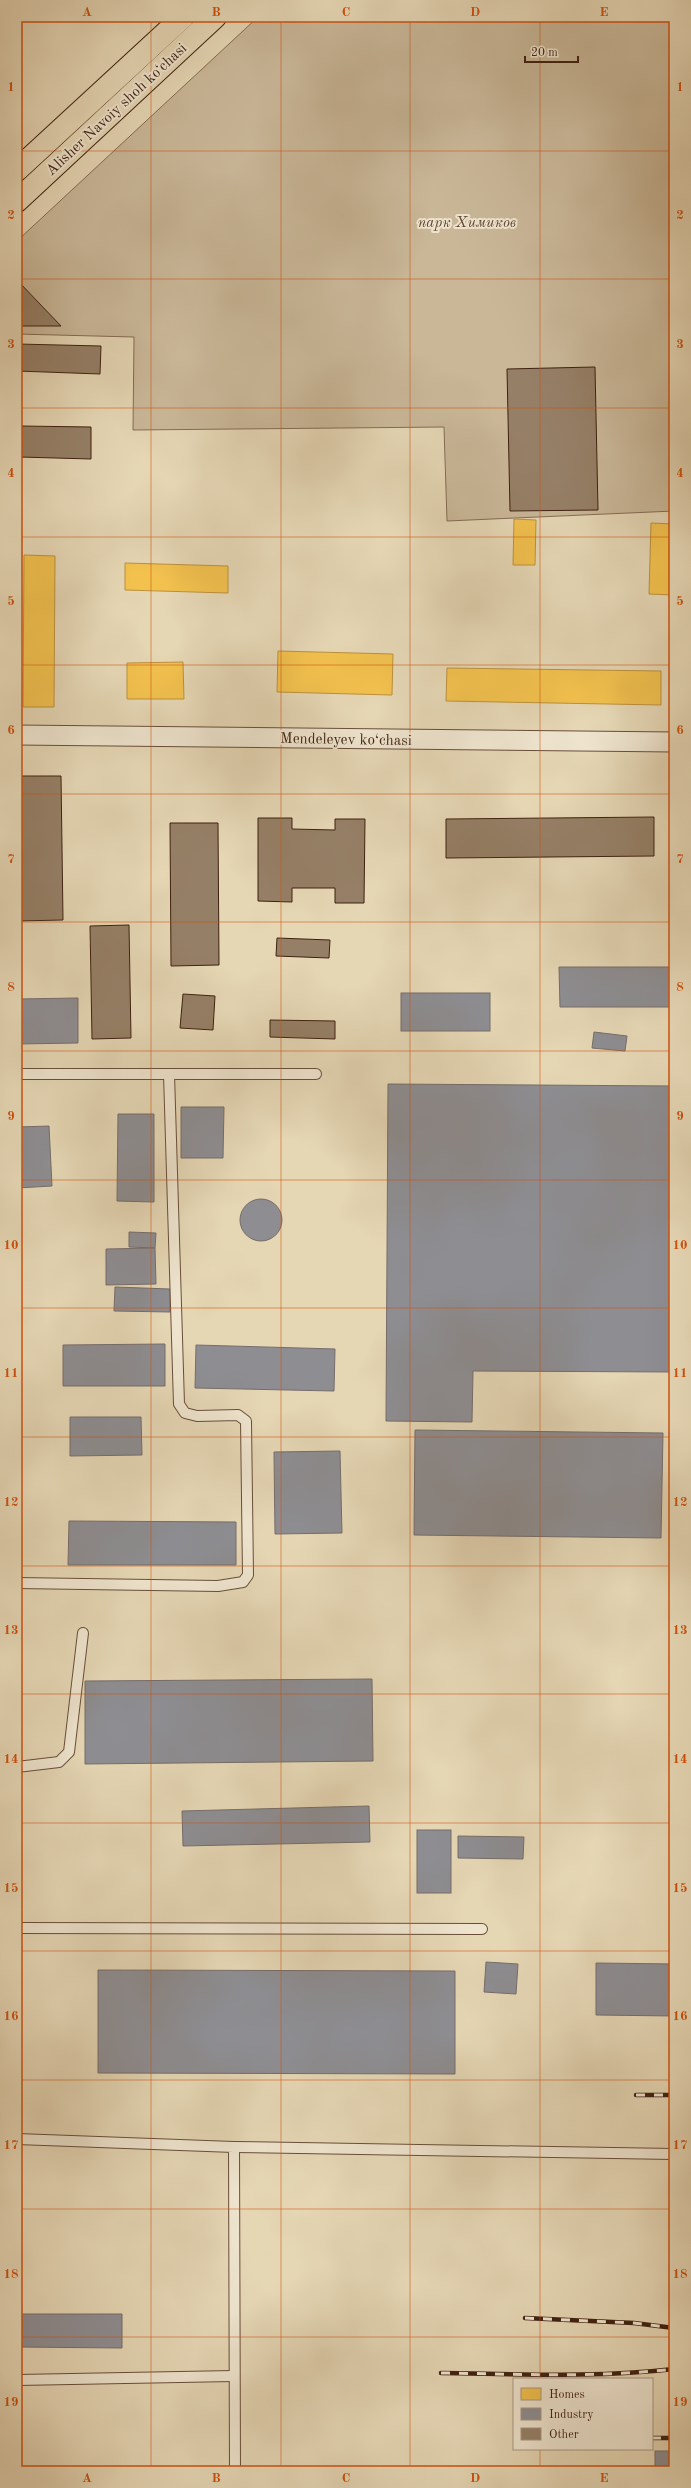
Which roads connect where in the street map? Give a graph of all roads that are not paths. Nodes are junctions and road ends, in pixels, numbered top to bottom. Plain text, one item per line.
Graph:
1 (183, 17) edge
2 (215, 17) edge
3 (17, 170) edge
4 (17, 201) edge
5 (17, 735) edge
6 (674, 742) edge
7 (17, 1074) edge
8 (169, 1074) junction
9 (316, 1074) dead end
10 (17, 1583) edge
11 (83, 1633) dead end
12 (17, 1767) edge
13 (17, 1928) edge
14 (482, 1929) dead end
15 (17, 2139) edge
16 (234, 2147) junction
17 (674, 2154) edge
18 (234, 2376) junction
19 (17, 2380) edge
20 (235, 2471) edge

1 - 3 main road, Alisher Navoiy shoh koʻchasi
2 - 4 main road, Alisher Navoiy shoh koʻchasi
5 - 6 street, Mendeleyev ko‘chasi
7 - 8 lane
8 - 9 lane
8 - 10 lane
11 - 12 lane
13 - 14 lane
15 - 16 lane
16 - 17 lane
16 - 18 lane
18 - 19 lane
18 - 20 lane

